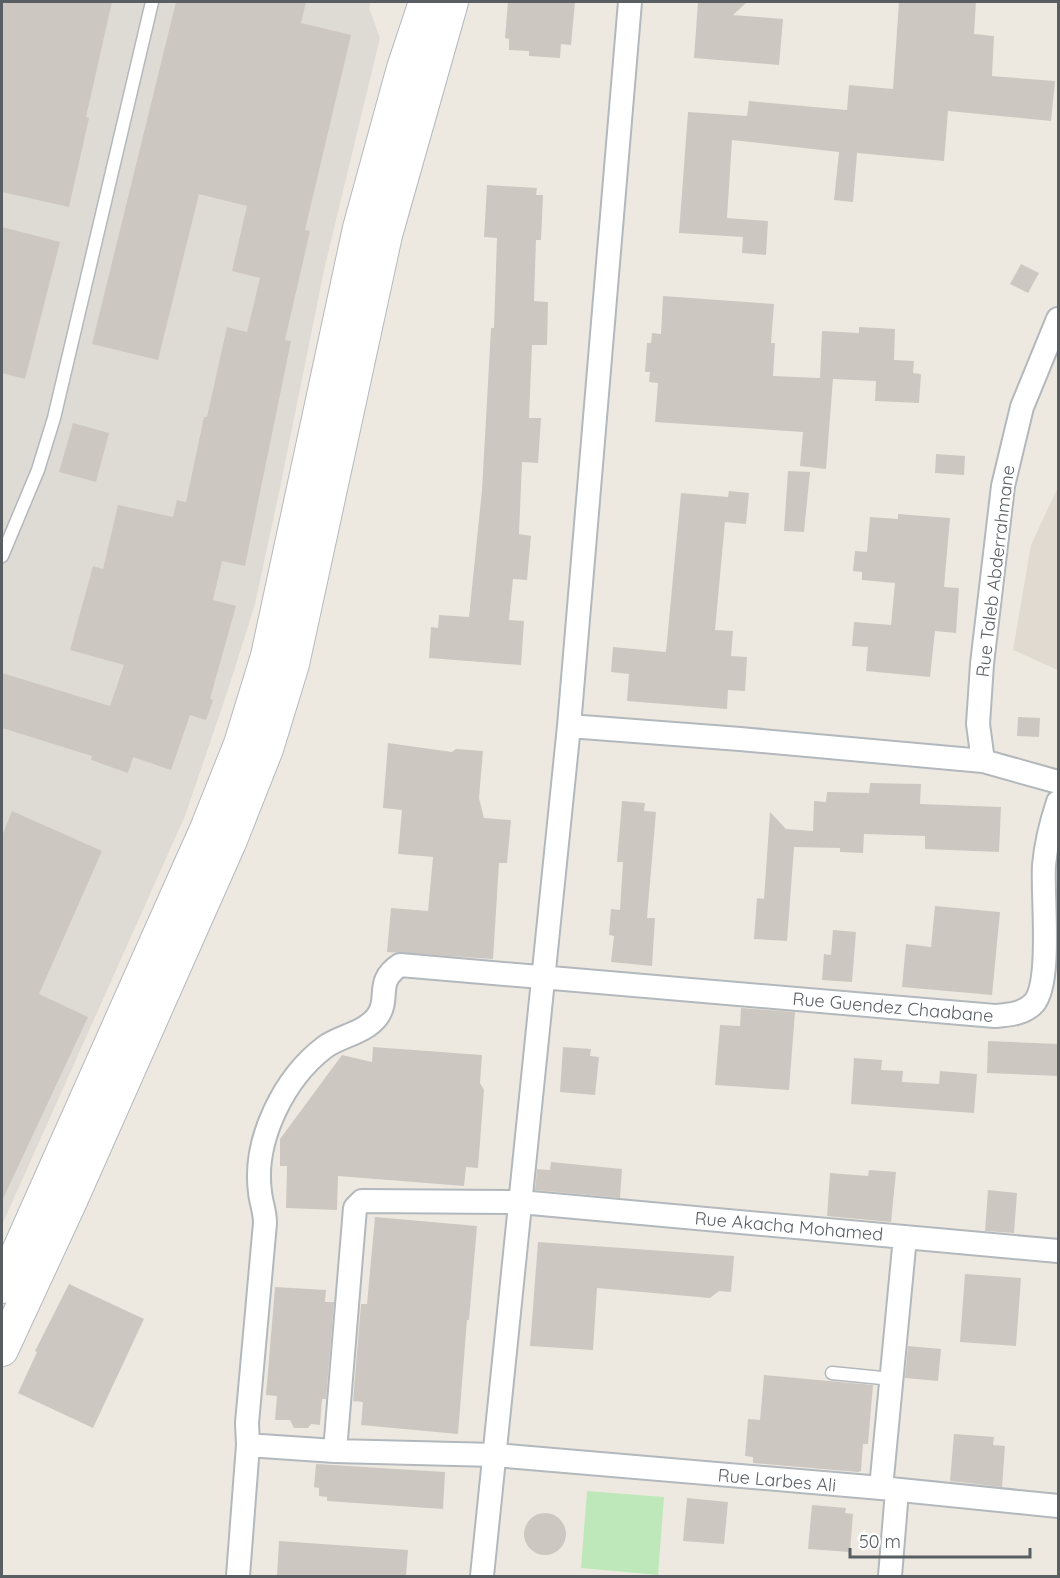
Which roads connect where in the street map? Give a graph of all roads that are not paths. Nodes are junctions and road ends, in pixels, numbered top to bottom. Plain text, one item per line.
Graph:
1 (152, 2) edge
2 (425, 2) edge
3 (452, 2) edge
4 (630, 2) edge
5 (1059, 319) edge
6 (2, 555) edge
7 (569, 726) junction
8 (983, 760) junction
9 (1059, 782) edge
10 (1059, 802) edge
11 (1051, 964) edge
12 (544, 978) junction
13 (520, 1202) junction
14 (905, 1237) junction
15 (1059, 1251) edge
16 (2, 1287) edge
17 (2, 1350) edge
18 (832, 1373) dead end
19 (892, 1379) junction
20 (248, 1445) junction
21 (335, 1451) junction
22 (495, 1455) junction
23 (889, 1490) junction
24 (1059, 1506) edge
25 (238, 1576) edge
26 (482, 1576) edge
27 (890, 1576) edge

1 - 6 lane
2 - 16 main road
3 - 17 main road
4 - 7 street
5 - 8 street, Rue Taleb Abderrahmane
7 - 8 street
7 - 12 street
8 - 9 street
10 - 11 street, Rue Guendez Chaabane
11 - 12 street, Rue Guendez Chaabane
12 - 13 street
12 - 20 street
13 - 14 street, Rue Akacha Mohamed
13 - 21 street, Rue Akacha Mohamed
13 - 22 street
14 - 15 street, Rue Akacha Mohamed
14 - 19 street
18 - 19 lane
19 - 23 street
20 - 21 street, Rue Larbes Ali
20 - 25 street
21 - 22 street, Rue Larbes Ali
22 - 23 street, Rue Larbes Ali
22 - 26 street
23 - 24 street, Rue Larbes Ali
23 - 27 street

